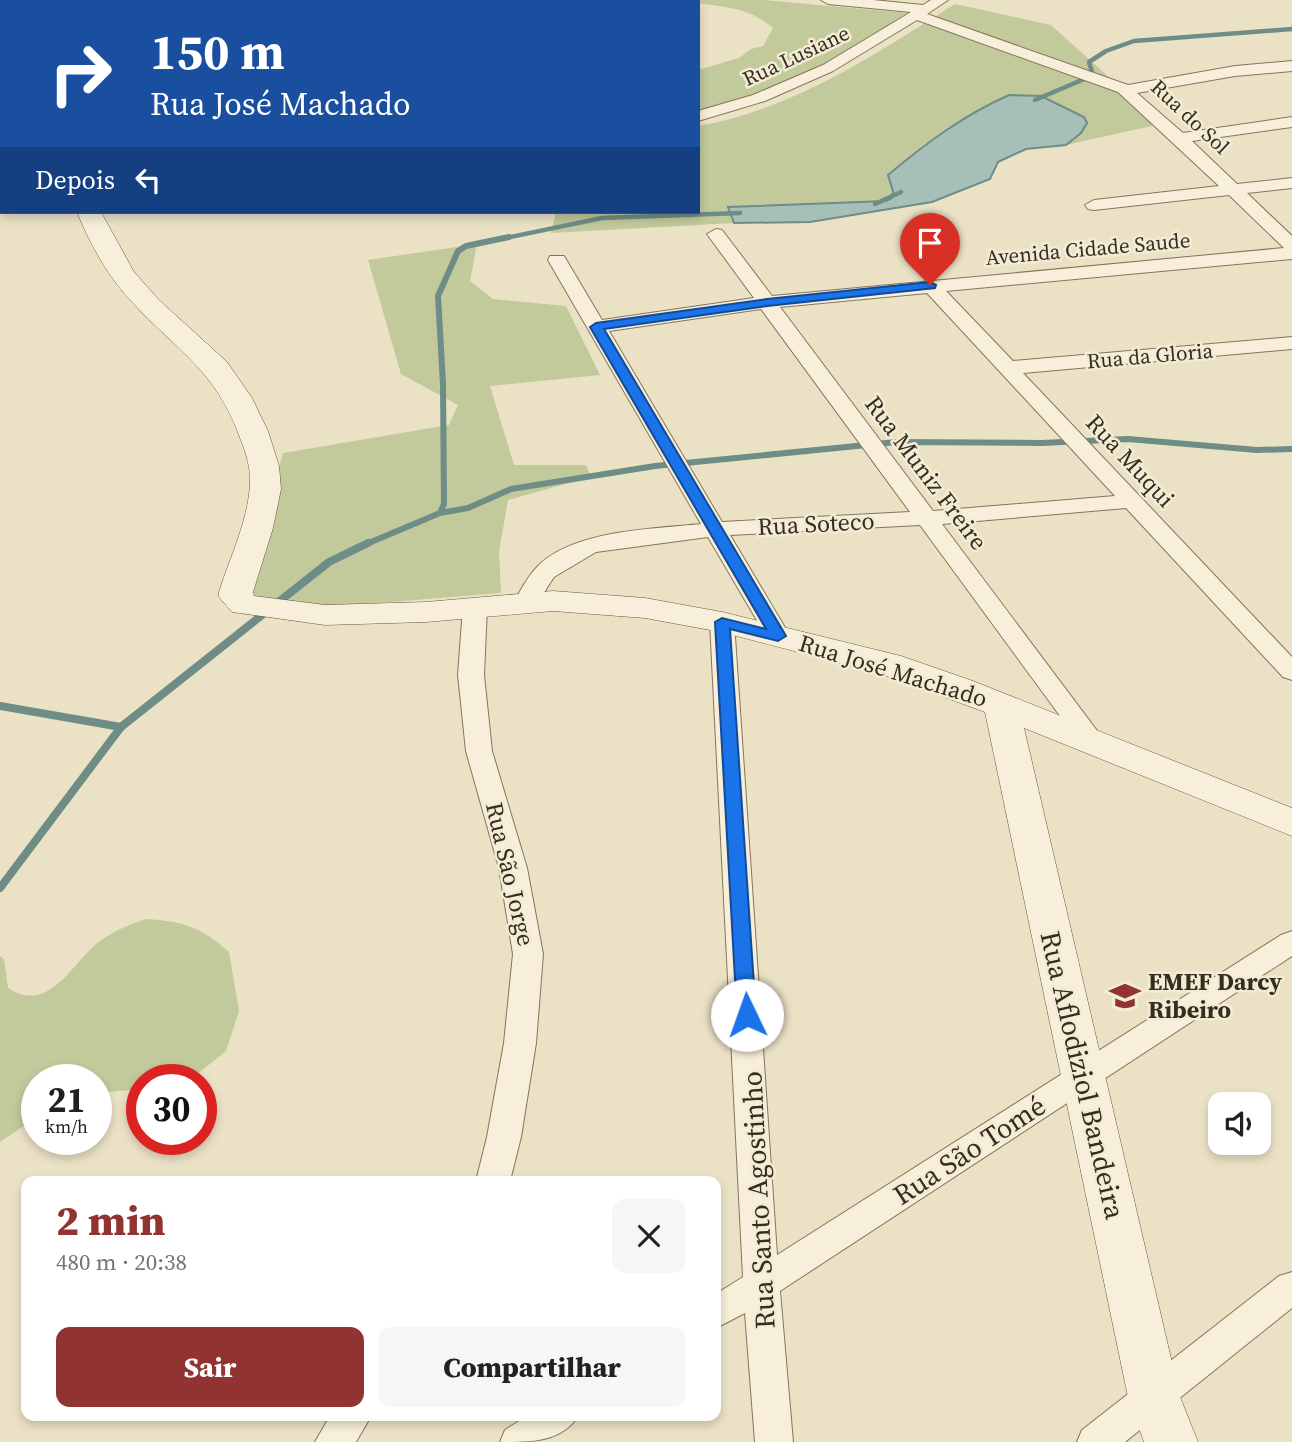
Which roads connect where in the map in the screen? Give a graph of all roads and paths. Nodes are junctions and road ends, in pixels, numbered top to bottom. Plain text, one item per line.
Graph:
1 (828, 0) edge
2 (941, 0) edge
3 (920, 12) junction
4 (1292, 66) edge
5 (1126, 90) junction
6 (700, 115) edge
7 (1292, 122) edge
8 (1179, 138) junction
9 (1292, 183) edge
10 (1232, 188) junction
11 (1094, 205) dead end
12 (90, 214) edge
13 (716, 234) dead end
14 (1292, 246) edge
15 (1292, 253) edge
16 (557, 260) dead end
17 (930, 285) junction
18 (767, 302) junction
19 (596, 327) junction
20 (1292, 344) edge
21 (1007, 368) junction
22 (1132, 501) junction
23 (927, 518) junction
24 (715, 529) junction
25 (525, 603) junction
26 (475, 607) junction
27 (722, 622) junction
28 (778, 636) junction
29 (1292, 672) edge
30 (1002, 705) junction
31 (1094, 744) junction
32 (1292, 823) edge
33 (1292, 942) edge
34 (1085, 1076) junction
35 (494, 1176) edge
36 (761, 1283) junction
37 (1292, 1287) edge
38 (721, 1310) edge
39 (1154, 1397) junction
40 (349, 1421) edge
41 (551, 1421) edge
42 (334, 1442) edge
43 (519, 1442) edge
44 (774, 1442) edge
45 (1096, 1442) edge
46 (1171, 1442) edge

1 - 3 street, Rua do Sol
2 - 3 street, Rua Lusiane
3 - 5 street, Rua do Sol
3 - 6 street, Rua Lusiane
4 - 5 street
5 - 8 street, Rua do Sol
7 - 8 street
8 - 10 street, Rua do Sol
9 - 10 street
10 - 11 street
10 - 14 street, Rua do Sol
12 - 26 street, Rua José Machado
13 - 18 street, Rua Muniz Freire
15 - 17 street, Avenida Cidade Saude
16 - 19 street
17 - 18 street, Avenida Cidade Saude
17 - 21 street, Rua Muqui
18 - 19 street, Avenida Cidade Saude
18 - 23 street, Rua Muniz Freire
19 - 24 street
20 - 21 street, Rua da Gloria
21 - 22 street, Rua Muqui
22 - 23 street, Rua Soteco
22 - 29 street, Rua Muqui
23 - 24 street, Rua Soteco
23 - 31 street, Rua Muniz Freire
24 - 25 street, Rua Soteco
24 - 28 street
25 - 26 street, Rua José Machado
25 - 27 street, Rua José Machado
26 - 35 street, Rua São Jorge
27 - 28 street, Rua José Machado
27 - 36 street, Rua Santo Agostinho
28 - 30 street, Rua José Machado
30 - 31 street, Rua José Machado
30 - 34 street, Rua Aflodiziol Bandeira
31 - 32 street, Rua José Machado
33 - 34 street, Rua São Tomé
34 - 36 street, Rua São Tomé
34 - 39 street, Rua Aflodiziol Bandeira
36 - 38 street, Rua São Tomé
36 - 44 street, Rua Santo Agostinho
37 - 39 street
39 - 45 street
39 - 46 street, Rua Aflodiziol Bandeira
40 - 42 street
41 - 43 street

